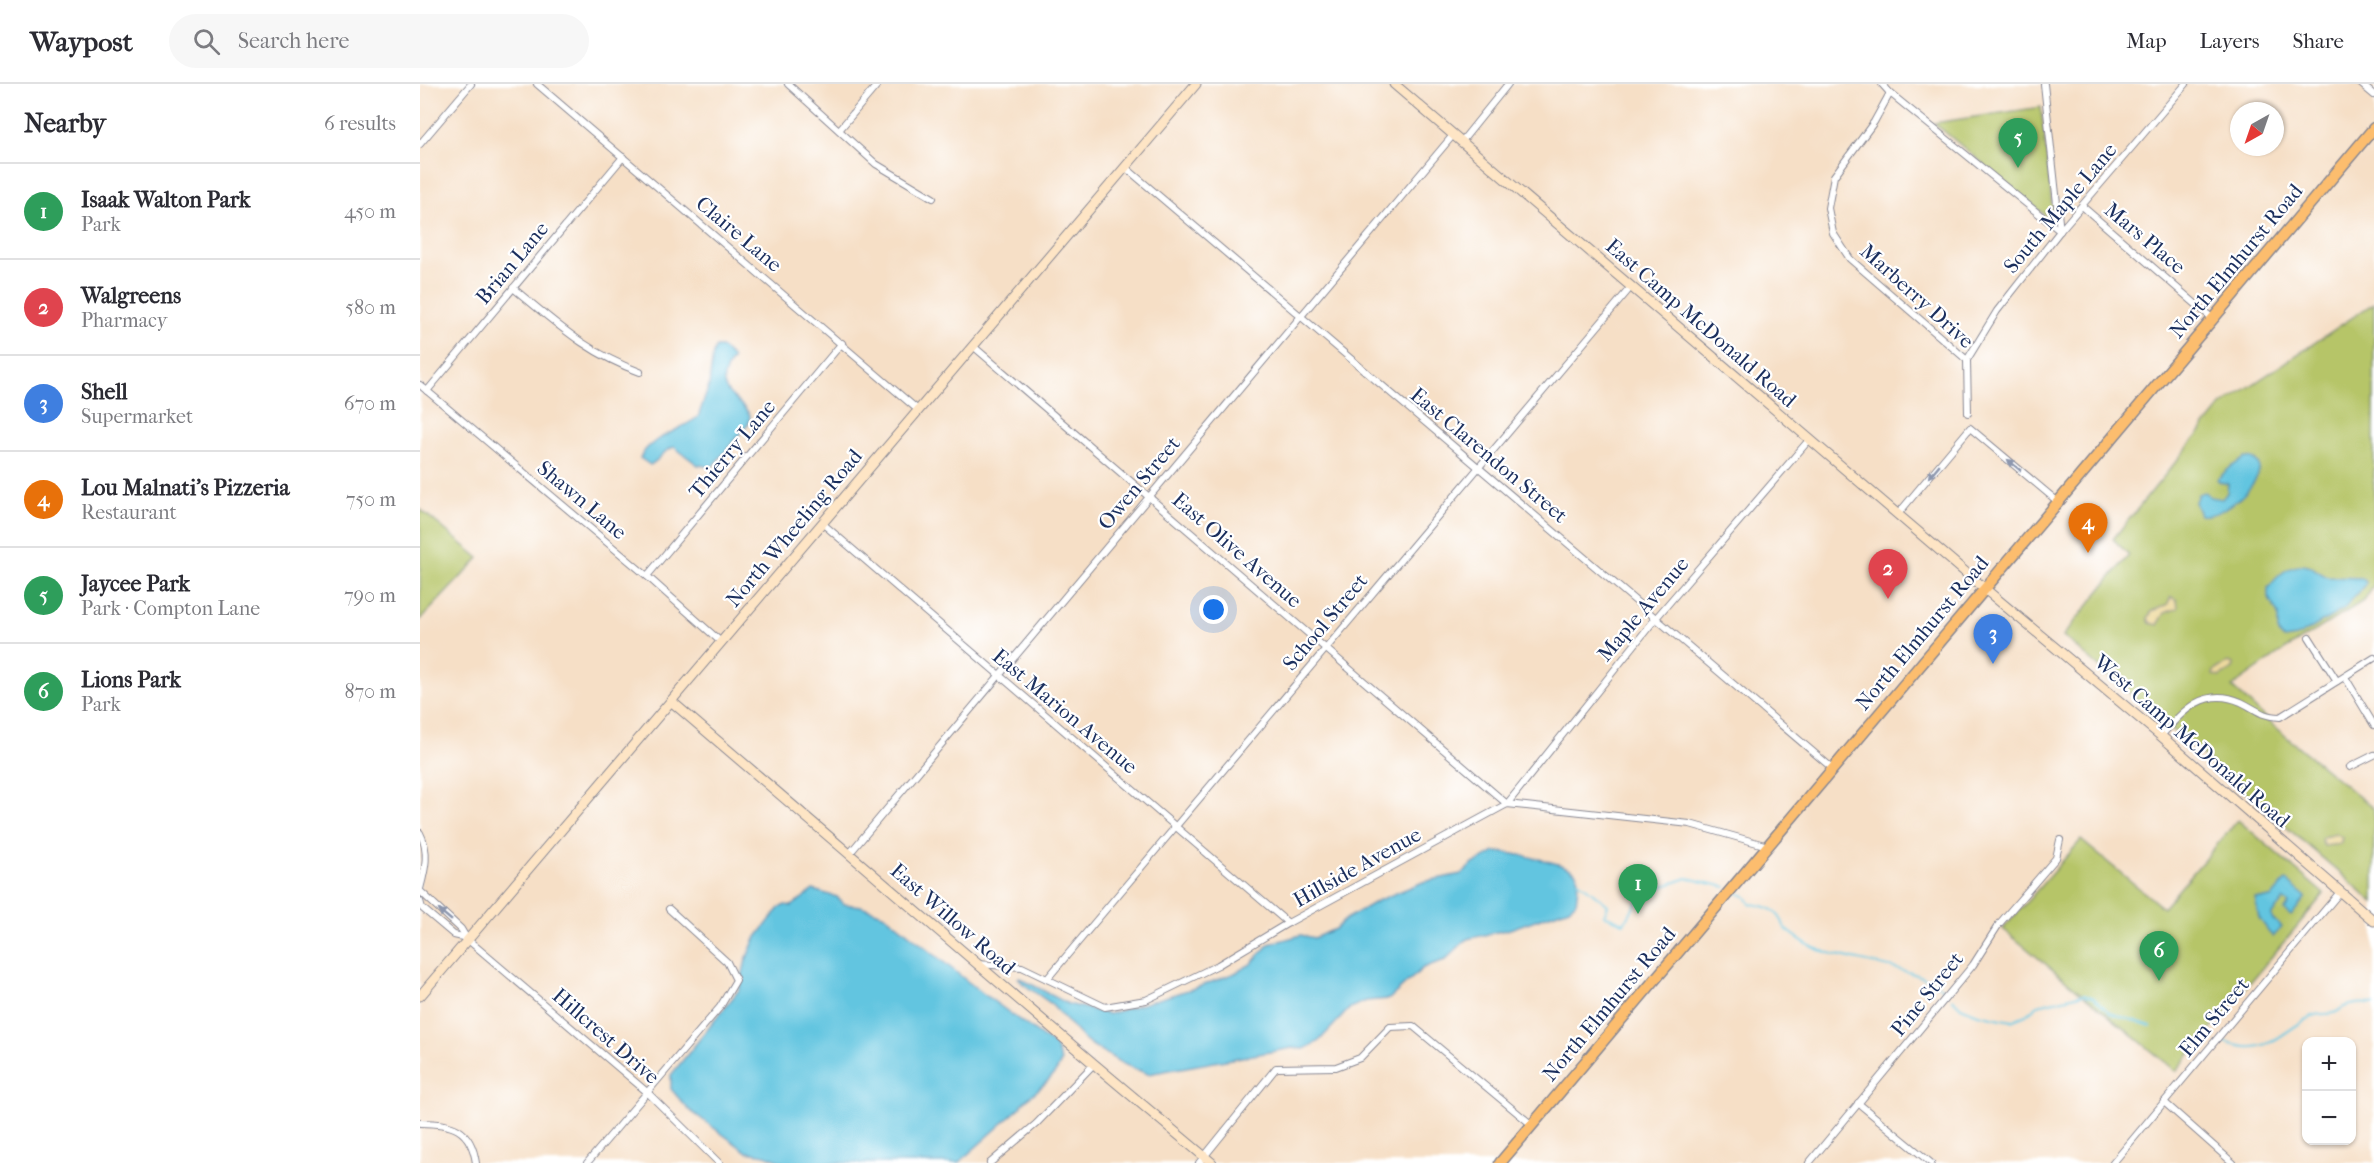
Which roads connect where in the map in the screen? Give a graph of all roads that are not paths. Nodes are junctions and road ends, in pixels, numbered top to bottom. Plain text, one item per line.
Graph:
1 (471, 84) edge
2 (537, 84) edge
3 (788, 84) edge
4 (878, 84) edge
5 (1196, 84) edge
6 (1394, 84) edge
7 (1508, 84) edge
8 (1882, 84) edge
9 (2044, 84) edge
10 (2186, 84) edge
11 (2361, 84) edge
12 (1890, 93) junction
13 (2374, 95) edge
14 (2374, 128) edge
15 (840, 129) junction
16 (1458, 137) junction
17 (420, 144) edge
18 (623, 158) junction
19 (1125, 167) junction
20 (933, 198) dead end
21 (2082, 206) junction
22 (2060, 231) junction
23 (1631, 287) junction
24 (513, 288) junction
25 (1301, 317) junction
26 (2213, 319) junction
27 (842, 343) junction
28 (973, 346) junction
29 (1967, 360) junction
30 (640, 372) dead end
31 (420, 385) edge
32 (427, 391) junction
33 (918, 410) junction
34 (1968, 413) dead end
35 (1809, 440) junction
36 (1478, 467) junction
37 (1149, 496) junction
38 (2057, 501) junction
39 (1898, 514) junction
40 (822, 523) junction
41 (647, 576) junction
42 (1985, 590) junction
43 (1656, 618) junction
44 (2309, 637) dead end
45 (721, 642) junction
46 (1325, 648) junction
47 (2374, 658) edge
48 (998, 676) junction
49 (2345, 677) junction
50 (2337, 681) junction
51 (671, 701) junction
52 (2374, 725) edge
53 (2161, 736) junction
54 (2374, 755) edge
55 (2350, 767) dead end
56 (1832, 768) junction
57 (1507, 804) junction
58 (1176, 826) junction
59 (420, 833) edge
60 (2060, 840) dead end
61 (1768, 846) junction
62 (850, 853) junction
63 (420, 892) edge
64 (2340, 892) junction
65 (420, 901) edge
66 (669, 909) dead end
67 (2374, 921) edge
68 (1288, 923) junction
69 (467, 939) junction
70 (977, 964) junction
71 (1047, 979) junction
72 (420, 996) edge
73 (1094, 1064) junction
74 (647, 1092) junction
75 (2164, 1102) junction
76 (1858, 1103) junction
77 (420, 1124) edge
78 (1532, 1125) junction
79 (1201, 1160) edge
80 (476, 1163) edge
81 (587, 1163) edge
82 (719, 1163) edge
83 (990, 1163) edge
84 (1212, 1163) edge
85 (1500, 1163) edge
86 (1809, 1163) edge
87 (1931, 1163) edge
88 (2113, 1163) edge
89 (2233, 1163) edge

1 - 17 street
2 - 18 street, Claire Lane
3 - 15 street
4 - 15 street
5 - 19 main road, North Wheeling Road
6 - 16 main road, East Camp McDonald Road
7 - 16 street, Owen Street
8 - 12 street
9 - 22 street
10 - 21 street, South Maple Lane
11 - 13 street
12 - 22 street
12 - 29 street, Marberry Drive
14 - 26 main road, North Elmhurst Road
15 - 20 street
16 - 23 main road, East Camp McDonald Road
16 - 25 street, Owen Street
18 - 24 street, Brian Lane
18 - 27 street, Claire Lane
19 - 25 street, East Clarendon Street
19 - 28 main road, North Wheeling Road
21 - 22 street, South Maple Lane
21 - 26 street, Mars Place
22 - 29 street, South Maple Lane
23 - 35 main road, East Camp McDonald Road
23 - 36 street, School Street
24 - 30 street
24 - 32 street, Brian Lane
25 - 36 street, East Clarendon Street
25 - 37 street, Owen Street
26 - 38 main road, North Elmhurst Road
27 - 33 street, Claire Lane
27 - 41 street, Thierry Lane
28 - 33 main road, North Wheeling Road
28 - 37 street, East Olive Avenue
29 - 34 street, Marberry Drive
31 - 32 street, Shawn Lane
32 - 41 street, Shawn Lane
33 - 40 main road, North Wheeling Road
35 - 39 main road, East Camp McDonald Road
35 - 43 street, Maple Avenue
36 - 43 street, East Clarendon Street
36 - 46 street, School Street
37 - 46 street, East Olive Avenue
37 - 48 street, Owen Street
38 -> 39 street
38 - 42 main road, North Elmhurst Road
39 - 42 main road, East Camp McDonald Road
40 - 45 main road, North Wheeling Road
40 - 48 street, East Marion Avenue
41 - 45 street, Shawn Lane
42 - 53 main road, West Camp McDonald Road
42 - 56 main road, North Elmhurst Road
43 - 56 street, East Clarendon Street
43 - 57 street, Maple Avenue
44 - 50 street
45 - 51 main road, North Wheeling Road
46 - 57 street, East Olive Avenue
46 - 58 street, School Street
47 - 49 street
48 - 58 street, East Marion Avenue
48 - 62 street, Owen Street
49 - 50 street
49 - 52 street
50 - 53 street
51 - 62 main road, East Willow Road
51 - 69 main road, North Wheeling Road
53 - 64 main road, West Camp McDonald Road
54 - 55 street
56 - 61 main road, North Elmhurst Road
57 - 61 street
57 - 68 street, Hillside Avenue
58 - 68 street, East Marion Avenue
58 - 71 street, School Street
59 - 63 street
60 - 76 street, Pine Street
61 - 78 main road, North Elmhurst Road
62 - 70 main road, East Willow Road
69 -> 63 street
64 - 67 main road, West Camp McDonald Road
64 - 75 street, Elm Street
65 - 69 street
66 - 74 street
68 - 71 street, Hillside Avenue
69 - 72 main road, North Wheeling Road
69 - 74 street, Hillcrest Drive
70 - 71 street, Hillside Avenue
70 - 73 main road, East Willow Road
73 - 79 main road, East Willow Road
73 - 83 street
74 - 81 street
74 - 82 street, Hillcrest Drive
75 - 88 street, Elm Street
75 - 89 street
76 - 86 street, Pine Street
76 - 87 street
77 - 80 street
78 - 79 street
78 - 85 main road, North Elmhurst Road
79 - 84 main road, East Willow Road

